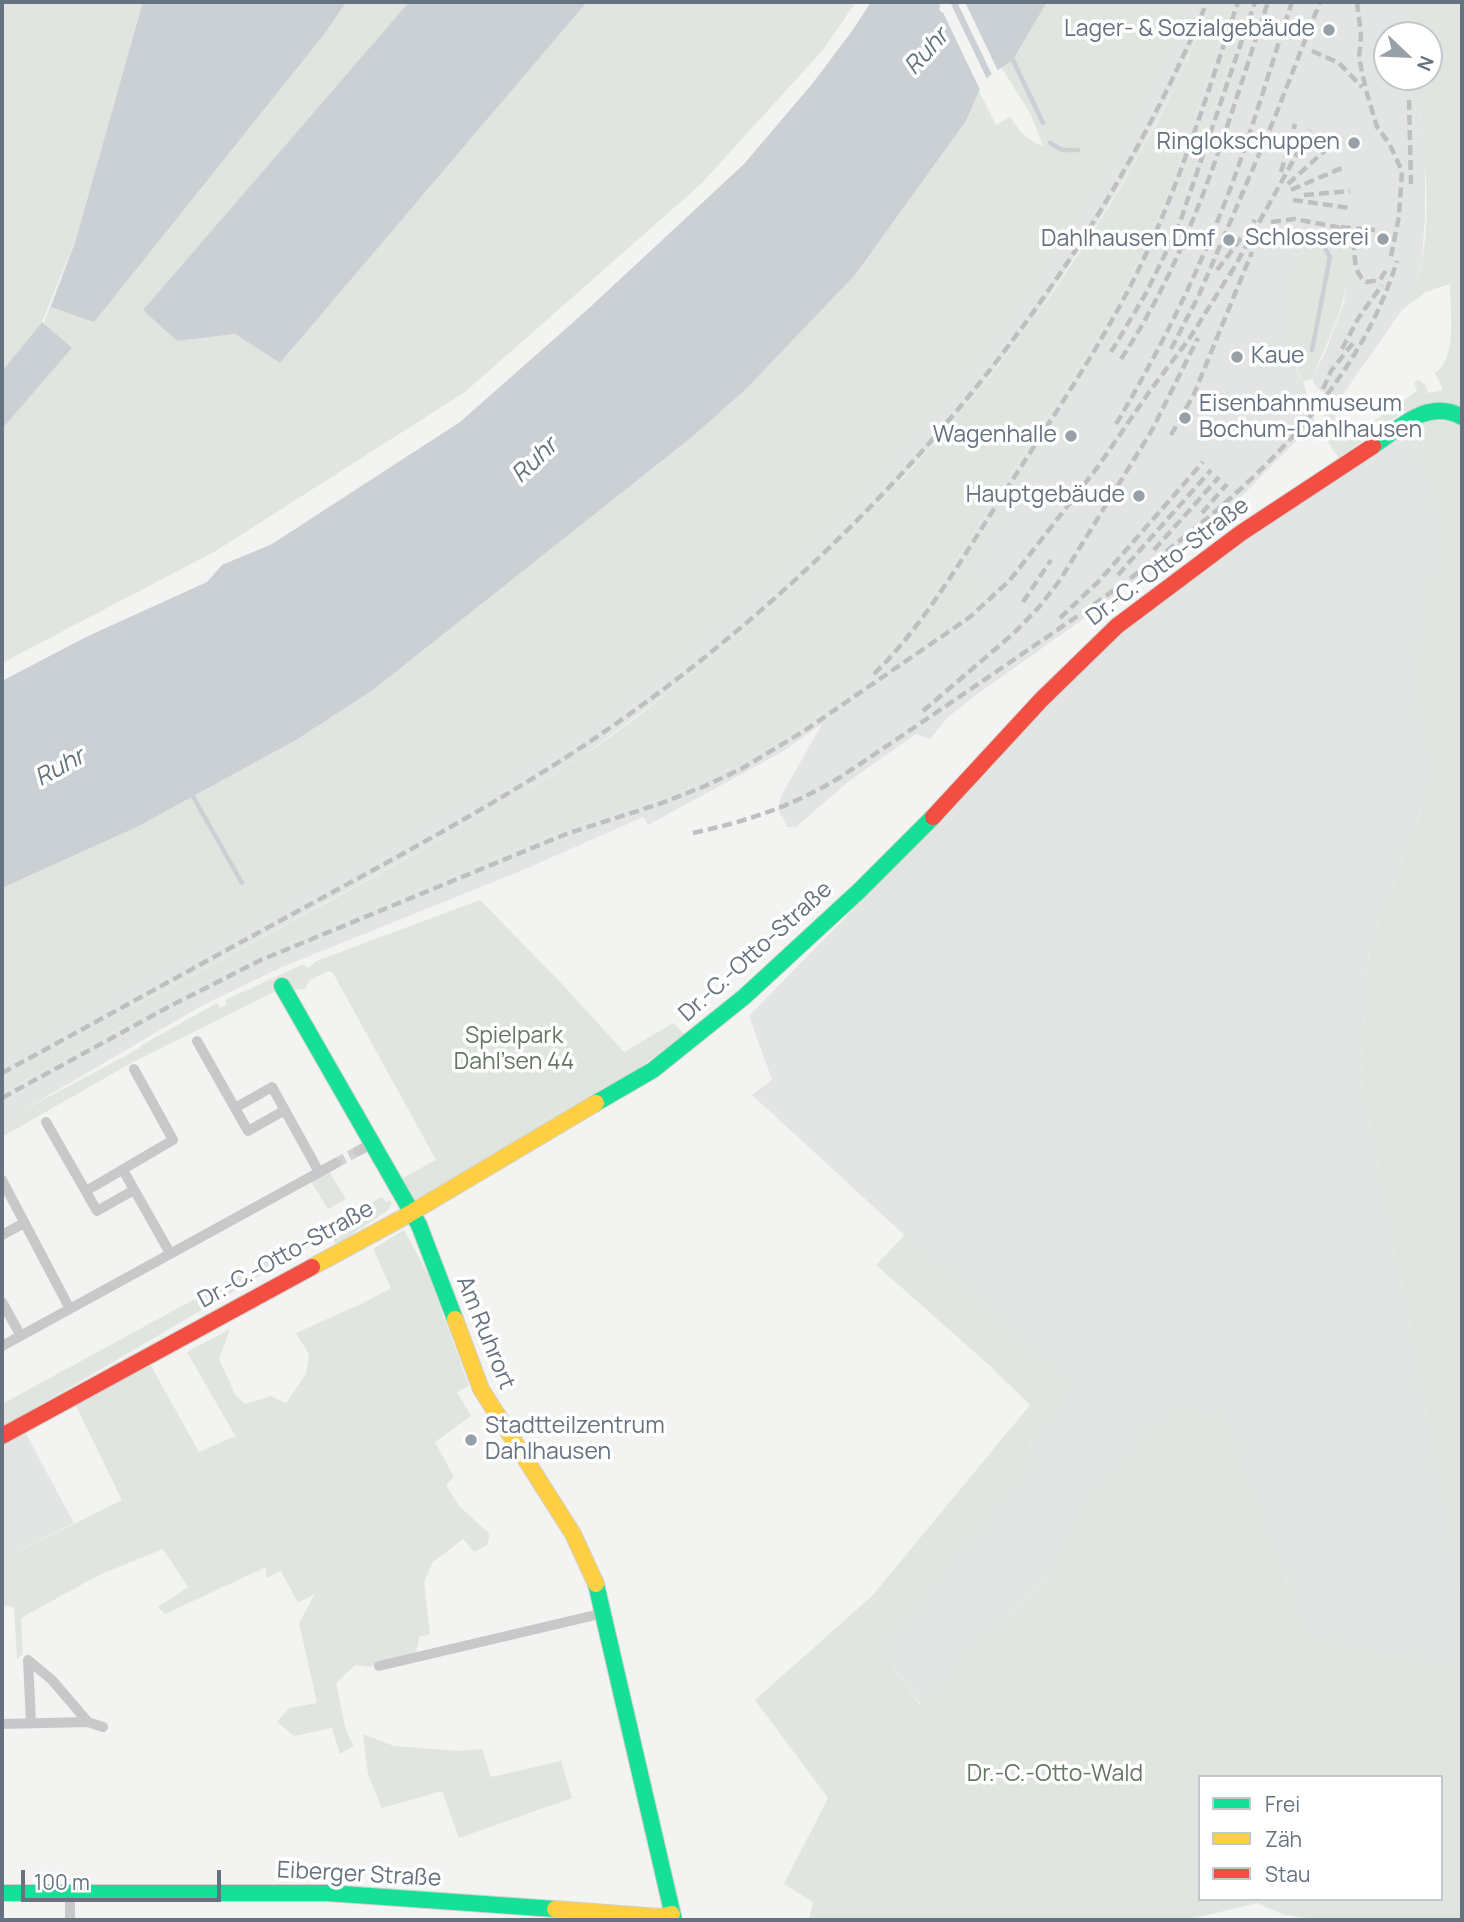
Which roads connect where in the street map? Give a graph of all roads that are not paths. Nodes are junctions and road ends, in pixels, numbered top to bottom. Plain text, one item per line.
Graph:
1 (1462, 416) edge
2 (282, 986) dead end
3 (197, 1041) dead end
4 (134, 1069) dead end
5 (235, 1108) junction
6 (285, 1110) junction
7 (46, 1122) dead end
8 (336, 1163) tunnel mouth
9 (123, 1170) junction
10 (319, 1172) junction
11 (2, 1180) edge
12 (134, 1190) junction
13 (86, 1191) junction
14 (411, 1213) junction
15 (24, 1223) junction
16 (2, 1235) edge
17 (170, 1253) junction
18 (2, 1302) edge
19 (70, 1309) junction
20 (21, 1336) junction
21 (2, 1346) edge
22 (2, 1436) edge
23 (604, 1613) junction
24 (379, 1667) dead end
25 (73, 1684) dead end
26 (64, 1692) junction
27 (88, 1722) junction
28 (31, 1723) junction
29 (2, 1724) edge
30 (103, 1727) dead end
31 (2, 1893) edge
32 (70, 1893) junction
33 (673, 1917) edge
34 (70, 1920) edge

1 - 14 street, Dr.-C.-Otto-Straße
2 - 14 street, Am Ruhrort
3 - 5 street
4 - 9 street
5 - 6 street
5 - 6 street
6 - 10 street
7 - 13 street
8 - 10 street
9 - 12 street
9 - 13 street
10 - 17 street
11 - 15 street
12 - 13 street
12 - 17 street
14 - 22 street, Dr.-C.-Otto-Straße
14 - 23 street, Am Ruhrort
15 - 16 street
15 - 19 street
17 - 19 street
18 - 20 street
19 - 20 street
20 - 21 street
23 - 24 street
23 - 33 street, Am Ruhrort
25 - 26 street
26 - 27 street
26 - 28 street
27 - 28 street
27 - 30 street
28 - 29 street
31 - 32 street, Eiberger Straße
32 - 33 street, Eiberger Straße
32 - 34 street

